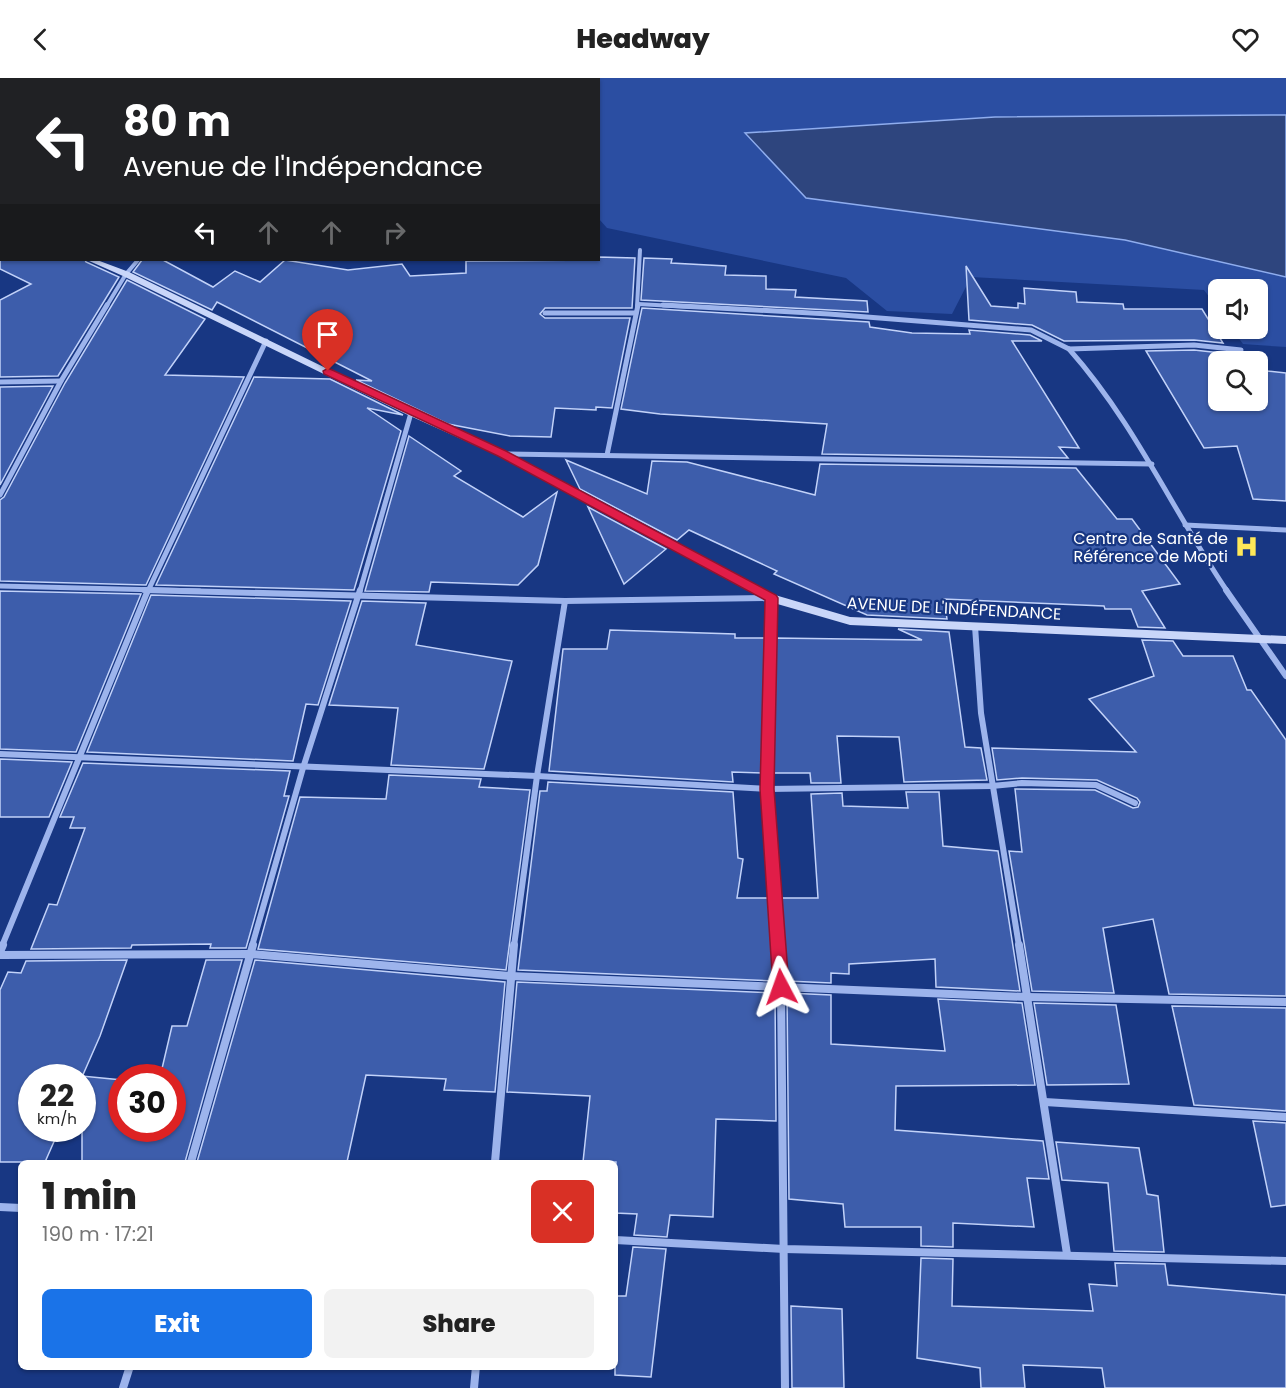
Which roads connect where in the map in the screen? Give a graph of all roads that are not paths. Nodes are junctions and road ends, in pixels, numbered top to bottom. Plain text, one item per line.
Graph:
1 (640, 250) dead end
2 (94, 261) edge
3 (137, 261) edge
4 (126, 274) junction
5 (638, 304) junction
6 (545, 313) dead end
7 (636, 313) junction
8 (266, 340) junction
9 (1069, 350) junction
10 (1241, 350) dead end
11 (61, 381) junction
12 (0, 382) edge
13 (411, 412) junction
14 (502, 454) junction
15 (607, 455) junction
16 (1152, 464) junction
17 (0, 495) edge
18 (1185, 525) junction
19 (1286, 530) edge
20 (0, 586) edge
21 (148, 588) junction
22 (358, 597) junction
23 (771, 598) junction
24 (566, 601) junction
25 (975, 626) junction
26 (1261, 639) junction
27 (1286, 640) edge
28 (1286, 676) edge
29 (0, 754) edge
30 (78, 758) junction
31 (303, 768) junction
32 (537, 776) junction
33 (992, 786) junction
34 (767, 789) junction
35 (1135, 803) dead end
36 (0, 954) edge
37 (250, 954) junction
38 (510, 976) junction
39 (781, 987) junction
40 (1027, 997) junction
41 (1286, 1002) edge
42 (1045, 1102) junction
43 (1286, 1117) edge
44 (192, 1160) edge
45 (495, 1160) edge
46 (0, 1207) edge
47 (18, 1208) edge
48 (618, 1240) edge
49 (784, 1249) junction
50 (1067, 1254) junction
51 (1286, 1261) edge
52 (129, 1370) edge
53 (476, 1370) edge
54 (123, 1388) edge
55 (474, 1388) edge
56 (785, 1388) edge

1 - 5 street
2 - 4 main road, AVENUE DE L'INDÉPENDANCE
3 - 4 street
4 - 8 main road, AVENUE DE L'INDÉPENDANCE
4 - 11 street
5 - 7 street
5 - 9 street
6 - 7 street
7 - 15 street
8 - 13 main road, AVENUE DE L'INDÉPENDANCE
8 - 21 street
9 - 10 street
9 - 16 street
11 - 12 street
11 - 17 street
13 - 14 main road, AVENUE DE L'INDÉPENDANCE
13 - 22 street
14 - 15 street
14 - 23 main road, AVENUE DE L'INDÉPENDANCE
15 - 16 street
16 - 18 street
18 - 19 street
18 - 26 street
20 - 21 street
21 - 22 street
21 - 30 street
22 - 24 street
22 - 31 street
23 - 24 street
23 - 25 main road, AVENUE DE L'INDÉPENDANCE
23 - 34 street
24 - 32 street
25 - 26 main road, AVENUE DE L'INDÉPENDANCE
25 - 33 street
26 - 27 main road, AVENUE DE L'INDÉPENDANCE
26 - 28 street
29 - 30 street
30 - 31 street
30 - 36 street
31 - 32 street
31 - 37 street
32 - 34 street
32 - 38 street
33 - 34 street
33 - 35 street
33 - 40 street
34 - 39 street
36 - 37 street
37 - 38 street
37 - 44 street
38 - 39 street
38 - 45 street
39 - 40 street
39 - 49 street
40 - 41 street
40 - 42 street
42 - 43 street
42 - 50 street
46 - 47 street
48 - 49 street
49 - 50 street
49 - 56 street
50 - 51 street
52 - 54 street
53 - 55 street

